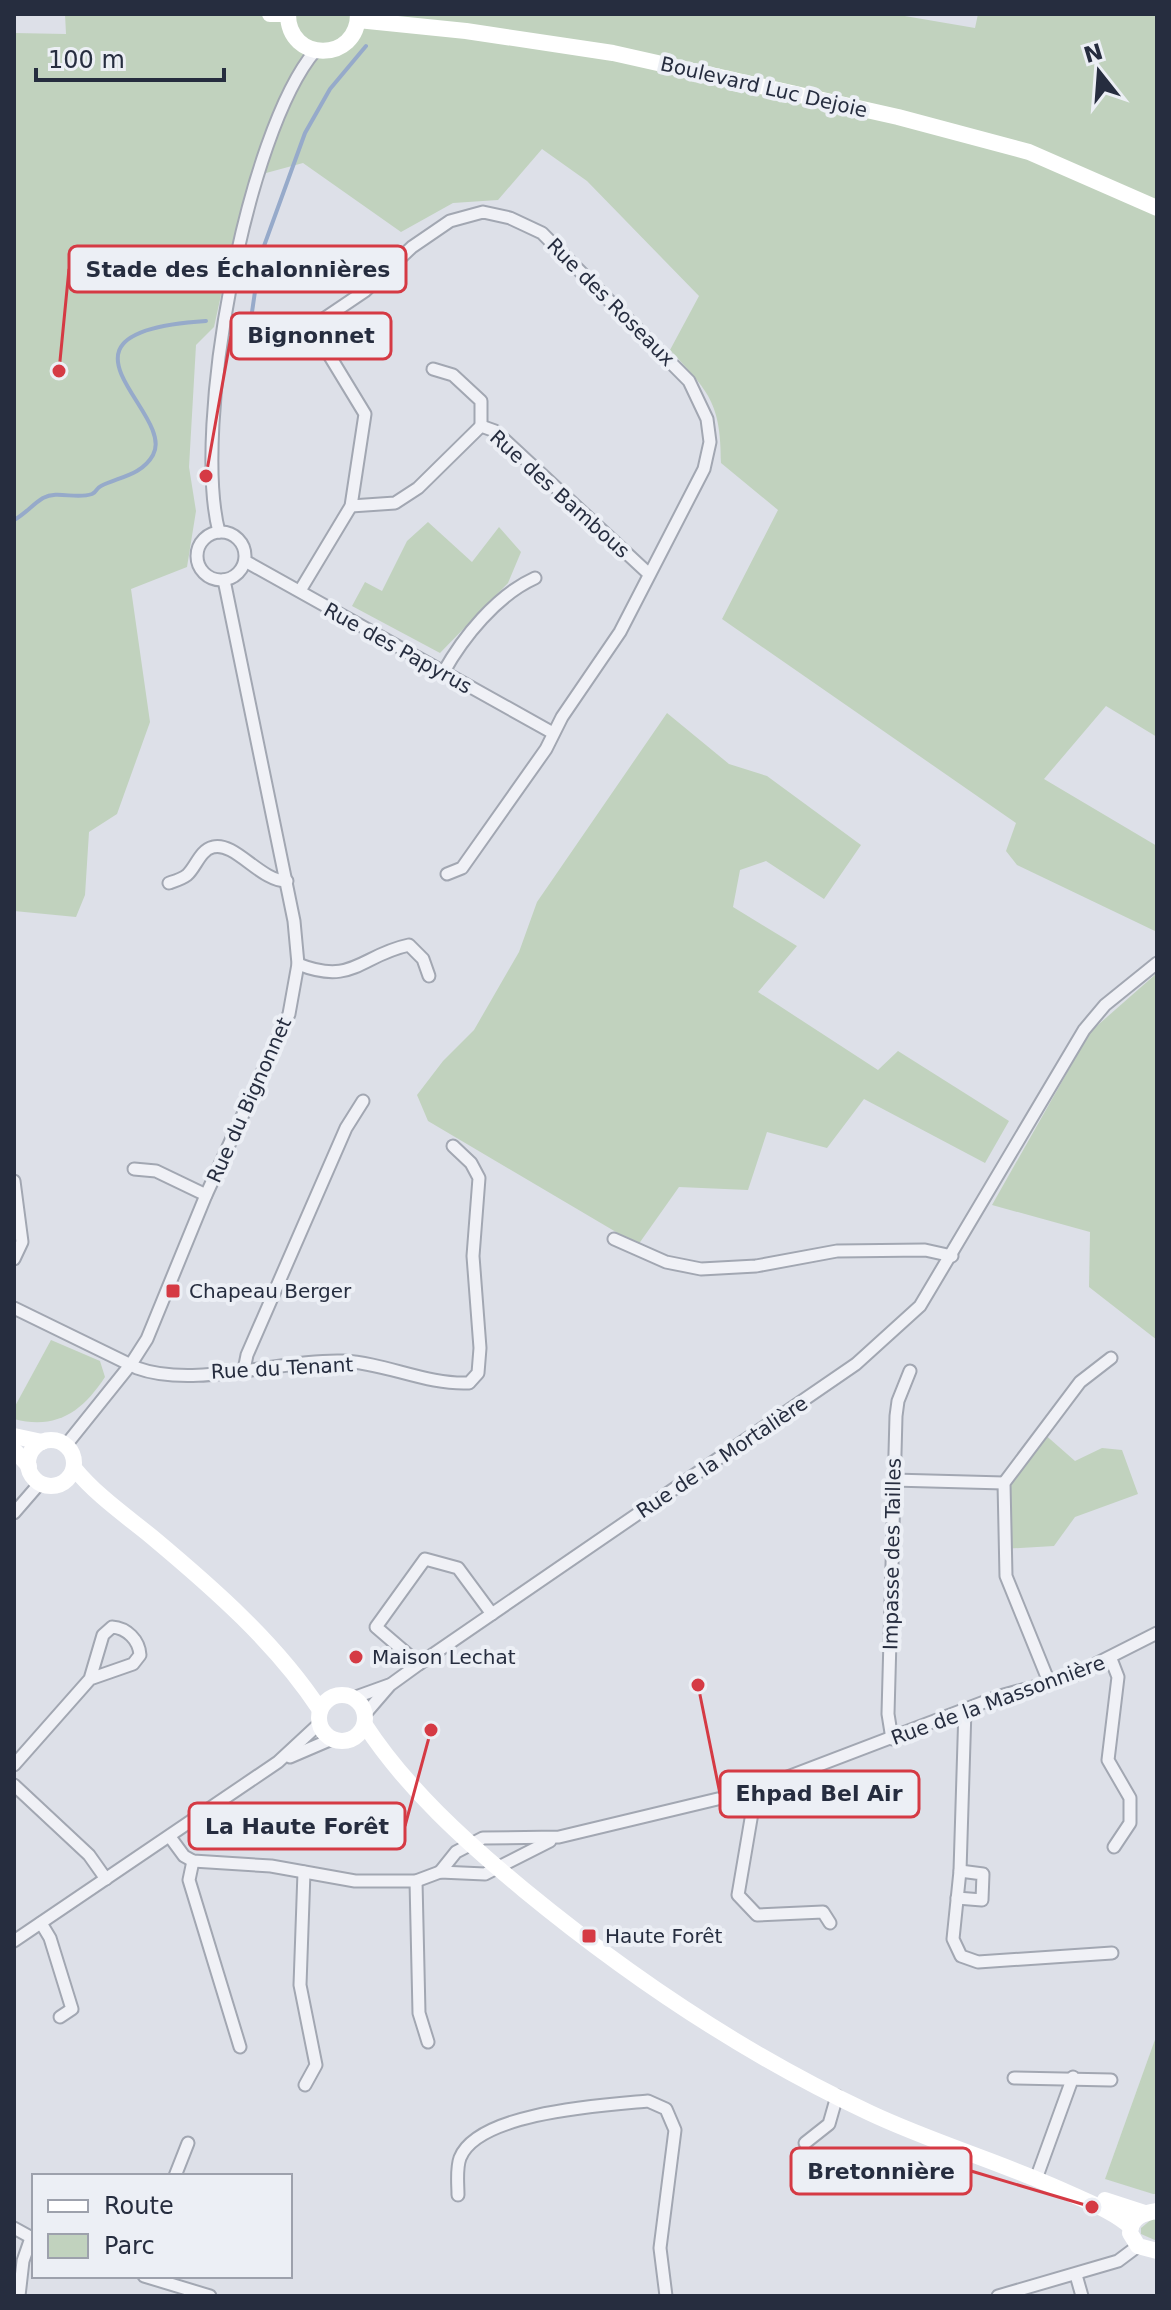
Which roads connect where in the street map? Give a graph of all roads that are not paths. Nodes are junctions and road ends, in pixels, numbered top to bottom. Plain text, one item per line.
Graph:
1 (270, 14) edge
2 (288, 14) edge
3 (358, 17) edge
4 (315, 51) junction
5 (1157, 208) edge
6 (433, 369) dead end
7 (481, 426) junction
8 (351, 506) junction
9 (219, 532) junction
10 (245, 561) junction
11 (649, 574) junction
12 (535, 578) dead end
13 (224, 580) junction
14 (301, 589) junction
15 (443, 673) junction
16 (553, 733) junction
17 (447, 874) dead end
18 (287, 881) junction
19 (169, 883) dead end
20 (1157, 963) edge
21 (298, 964) junction
22 (429, 976) dead end
23 (363, 1101) dead end
24 (453, 1146) dead end
25 (134, 1169) dead end
26 (14, 1181) edge
27 (206, 1195) junction
28 (614, 1239) dead end
29 (952, 1256) junction
30 (14, 1259) edge
31 (14, 1308) edge
32 (1111, 1358) dead end
33 (131, 1364) junction
34 (244, 1370) junction
35 (910, 1371) dead end
36 (14, 1436) edge
37 (42, 1442) junction
38 (66, 1445) junction
39 (14, 1450) edge
40 (29, 1466) junction
41 (74, 1468) junction
42 (893, 1480) junction
43 (40, 1483) junction
44 (62, 1483) junction
45 (1004, 1483) junction
46 (117, 1511) junction
47 (14, 1513) edge
48 (492, 1614) junction
49 (1157, 1633) edge
50 (1111, 1659) junction
51 (286, 1664) junction
52 (419, 1664) junction
53 (90, 1679) junction
54 (1049, 1682) junction
55 (390, 1685) junction
56 (346, 1696) junction
57 (965, 1709) junction
58 (320, 1717) junction
59 (365, 1719) junction
60 (332, 1739) junction
61 (892, 1739) junction
62 (351, 1740) junction
63 (278, 1762) junction
64 (14, 1765) edge
65 (396, 1768) junction
66 (14, 1785) edge
67 (751, 1791) junction
68 (170, 1837) junction
69 (559, 1837) junction
70 (469, 1843) junction
71 (1114, 1847) dead end
72 (193, 1861) junction
73 (499, 1869) junction
74 (960, 1871) junction
75 (304, 1872) junction
76 (440, 1872) junction
77 (106, 1879) junction
78 (416, 1881) junction
79 (957, 1898) junction
80 (41, 1923) junction
81 (830, 1923) dead end
82 (14, 1941) edge
83 (1112, 1953) dead end
84 (60, 2017) dead end
85 (428, 2042) dead end
86 (240, 2047) dead end
87 (1073, 2077) junction
88 (1014, 2078) dead end
89 (1111, 2080) dead end
90 (305, 2085) dead end
91 (837, 2096) junction
92 (188, 2143) dead end
93 (805, 2143) dead end
94 (176, 2174) edge
95 (1036, 2179) junction
96 (1057, 2187) junction
97 (458, 2195) dead end
98 (1151, 2212) edge
99 (1131, 2227) junction
100 (14, 2228) edge
101 (32, 2239) edge
102 (1138, 2246) junction
103 (1157, 2251) edge
104 (1076, 2275) junction
105 (153, 2278) edge
106 (19, 2296) edge
107 (210, 2296) edge
108 (666, 2296) edge
109 (998, 2296) edge
110 (1082, 2296) edge

1 - 2 street
2 - 4 street
3 - 4 street
3 - 5 street, Boulevard Luc Dejoie
4 - 9 street
6 - 7 street
7 - 8 street, Rue des Bambous
7 - 11 street, Rue des Bambous
8 - 11 street, Rue des Roseaux
8 - 14 street, Rue des Roseaux
9 - 10 street
9 - 13 street
10 - 13 street
10 - 14 street, Rue des Papyrus
11 - 16 street, Rue des Roseaux
12 - 15 street
13 - 18 street, Rue du Bignonnet
14 - 15 street, Rue des Papyrus
15 - 16 street, Rue des Papyrus
16 - 17 street, Rue des Roseaux
18 - 19 street
18 - 21 street, Rue du Bignonnet
20 - 29 street, Rue de la Mortalière
21 - 22 street
21 - 27 street, Rue du Bignonnet
23 - 34 street
24 - 34 street, Rue du Tenant
25 - 27 street
26 - 30 street
27 - 33 street, Rue du Bignonnet
28 - 29 street
29 - 48 street, Rue de la Mortalière
31 - 33 street, Rue du Tenant
32 - 45 street
33 - 34 street, Rue du Tenant
33 - 38 street, Rue du Bignonnet
35 - 42 street, Impasse des Tailles
36 - 37 street
37 - 38 street
37 - 40 street
38 - 41 street
39 - 40 street
40 - 43 street
41 - 44 street
41 - 46 street
42 - 45 street
42 - 61 street, Impasse des Tailles
43 - 44 street
43 - 47 street
44 - 46 street
45 - 54 street
46 - 51 street
48 - 52 street, Rue de la Mortalière
48 - 52 street
49 - 50 street, Rue de la Massonnière
50 - 54 street, Rue de la Massonnière
50 - 71 street
51 - 56 street
51 - 58 street
52 - 55 street, Rue de la Mortalière
53 - 53 street
53 - 64 street
54 - 57 street, Rue de la Massonnière
55 - 56 street, Rue de la Mortalière
55 - 59 street, Rue de la Mortalière
56 - 58 street
56 - 59 street
57 - 61 street, Rue de la Massonnière
57 - 74 street
58 - 60 street
58 - 63 street
59 - 62 street
59 - 65 street
60 - 62 street
60 - 63 street
61 - 67 street, Rue de la Massonnière
62 - 65 street
63 - 68 street
65 - 70 street
66 - 77 street
67 - 69 street, Rue de la Massonnière
67 - 81 street
68 - 72 street
68 - 77 street
69 - 70 street, Rue de la Massonnière
69 - 73 street, Rue de la Massonnière
70 - 73 street
70 - 76 street
72 - 75 street
72 - 86 street
73 - 76 street
73 - 91 street
74 - 79 street
74 - 79 street
75 - 78 street
75 - 90 street
76 - 78 street
77 - 80 street
78 - 85 street
79 - 83 street
80 - 82 street
80 - 84 street
87 - 88 street
87 - 89 street
87 - 95 street
91 - 93 street
91 - 95 street
92 - 94 street
95 - 96 street
96 - 98 street
96 - 99 street
97 - 108 street
98 - 99 street
99 - 102 street
100 - 101 street
101 - 106 street
102 - 103 street
102 - 104 street
104 - 109 street
104 - 110 street
105 - 107 street

